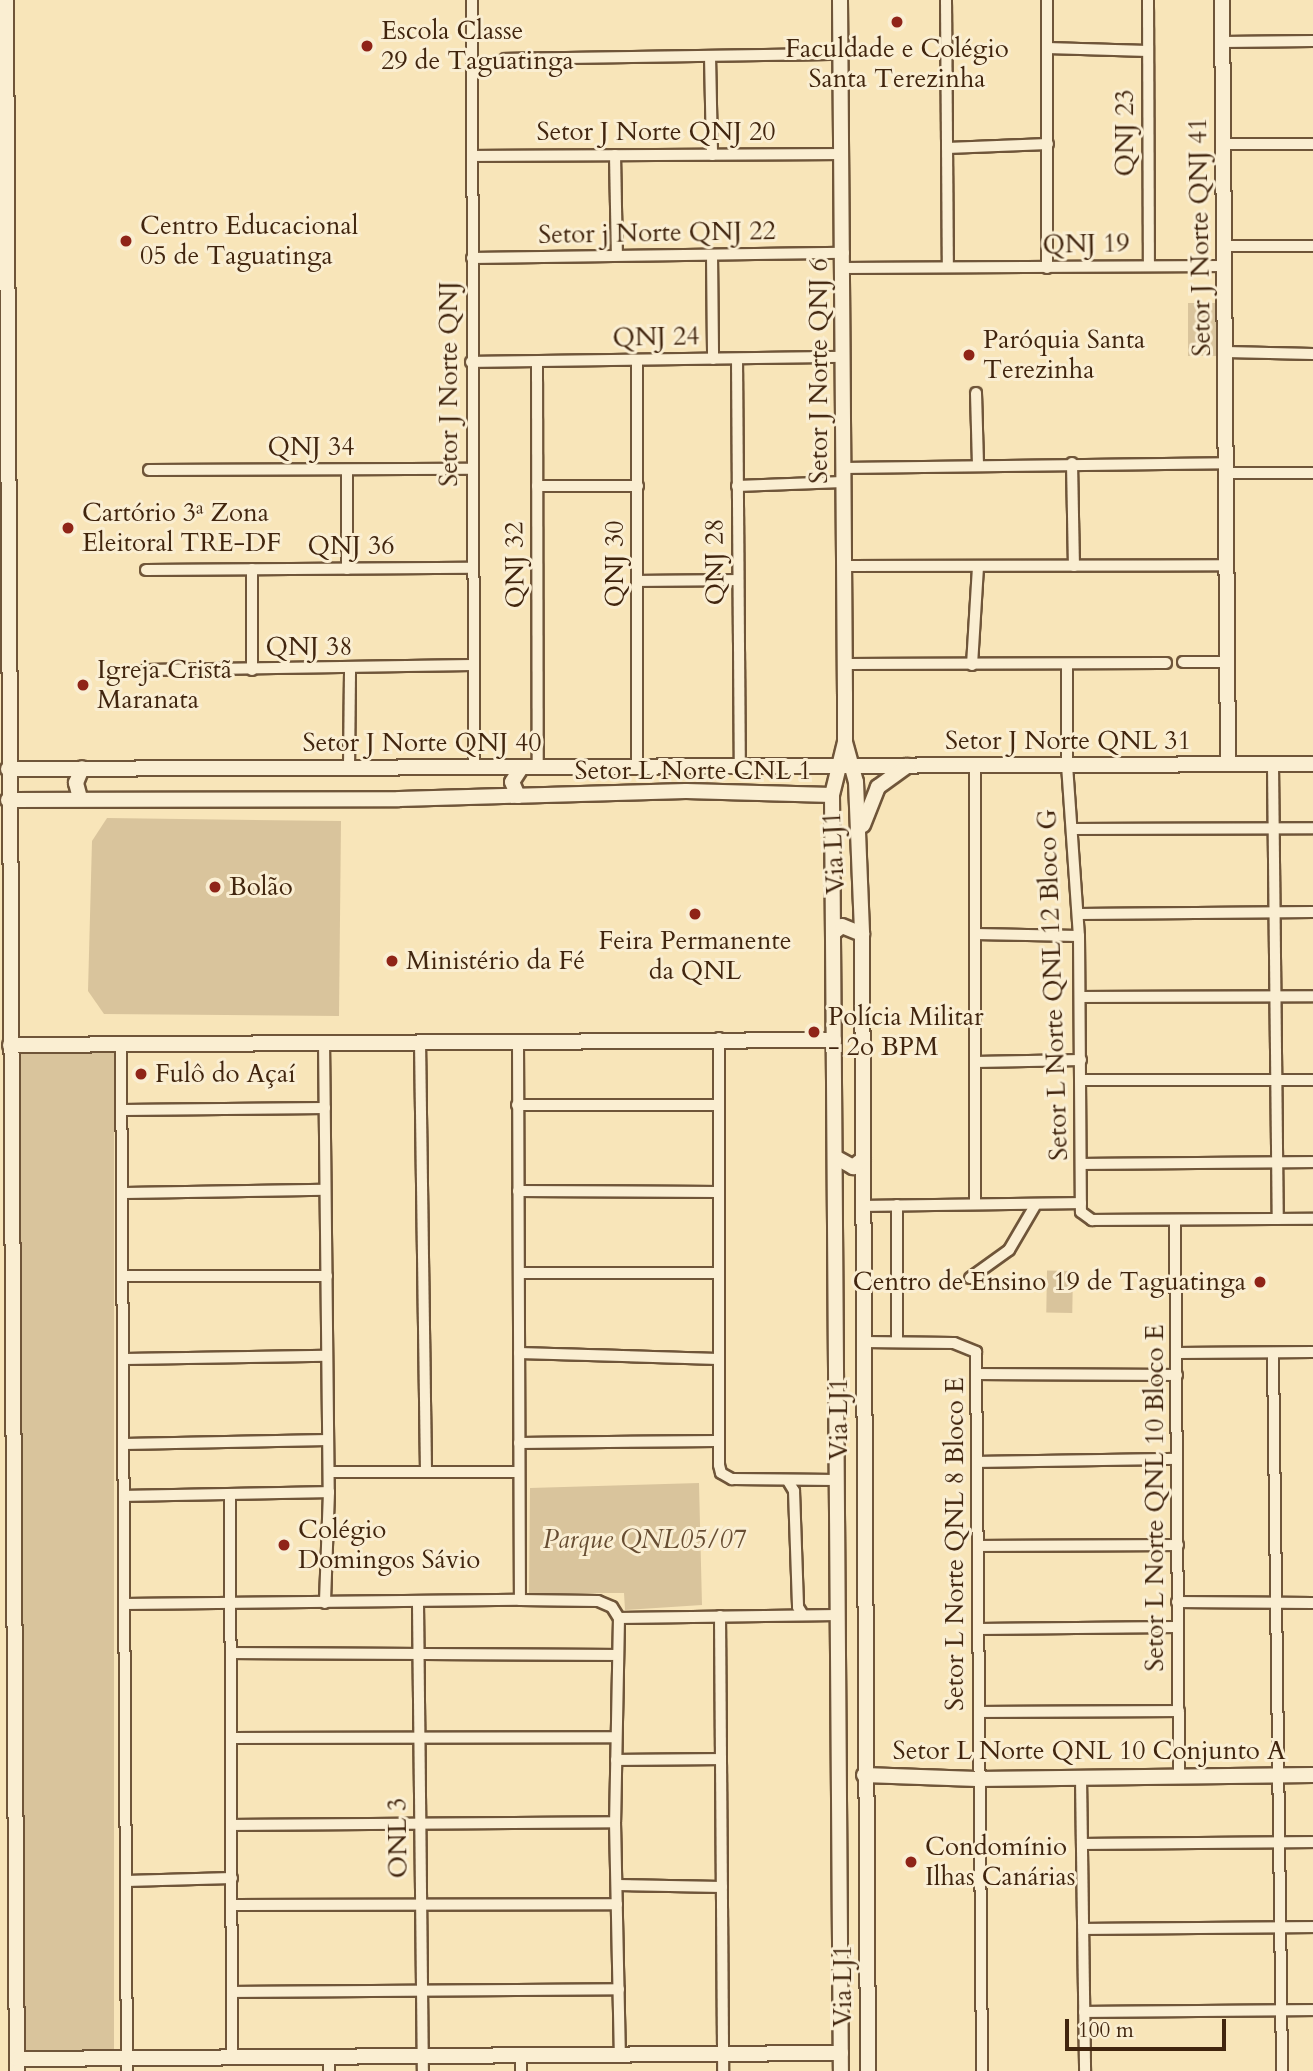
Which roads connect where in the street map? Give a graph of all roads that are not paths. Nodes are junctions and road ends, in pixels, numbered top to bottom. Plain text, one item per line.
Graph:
1 (6, 0) edge
2 (472, 0) edge
3 (841, 0) edge
4 (946, 0) edge
5 (1047, 0) edge
6 (1148, 0) edge
7 (1222, 0) edge
8 (1313, 41) edge
9 (1223, 42) junction
10 (1047, 48) junction
11 (1148, 51) junction
12 (841, 54) junction
13 (710, 56) junction
14 (505, 59) dead end
15 (1048, 144) junction
16 (1222, 144) junction
17 (1313, 144) edge
18 (947, 148) junction
19 (840, 154) junction
20 (615, 155) junction
21 (712, 155) junction
22 (472, 156) junction
23 (3, 212) edge
24 (2, 240) edge
25 (1227, 246) junction
26 (1313, 246) edge
27 (617, 255) junction
28 (712, 255) junction
29 (471, 258) junction
30 (844, 261) junction
31 (948, 266) junction
32 (1149, 266) junction
33 (1225, 266) junction
34 (1047, 268) junction
35 (1226, 352) junction
36 (1313, 354) edge
37 (842, 357) junction
38 (713, 359) junction
39 (737, 359) junction
40 (637, 360) junction
41 (471, 362) junction
42 (537, 362) junction
43 (976, 393) dead end
44 (1072, 463) junction
45 (978, 464) junction
46 (1227, 468) junction
47 (473, 469) junction
48 (149, 470) dead end
49 (347, 470) junction
50 (1313, 473) edge
51 (843, 475) junction
52 (537, 486) junction
53 (638, 486) junction
54 (737, 486) junction
55 (1227, 565) junction
56 (844, 566) junction
57 (978, 566) junction
58 (1074, 566) junction
59 (472, 568) junction
60 (252, 569) junction
61 (348, 569) junction
62 (146, 570) dead end
63 (738, 580) junction
64 (638, 581) junction
65 (1184, 662) dead end
66 (1228, 662) junction
67 (1166, 663) dead end
68 (845, 664) junction
69 (472, 665) junction
70 (972, 665) junction
71 (1067, 665) junction
72 (146, 670) dead end
73 (252, 670) junction
74 (350, 670) junction
75 (845, 742) junction
76 (1228, 764) junction
77 (1313, 764) edge
78 (746, 765) junction
79 (1068, 765) junction
80 (1273, 765) junction
81 (908, 766) junction
82 (975, 766) junction
83 (156, 767) junction
84 (538, 767) junction
85 (637, 767) junction
86 (82, 768) junction
87 (349, 768) junction
88 (491, 768) junction
89 (521, 768) junction
90 (853, 768) junction
91 (8, 769) junction
92 (474, 769) junction
93 (837, 769) junction
94 (755, 792) junction
95 (832, 795) junction
96 (494, 796) junction
97 (518, 796) junction
98 (154, 797) junction
99 (80, 798) junction
100 (8, 800) junction
101 (1275, 828) junction
102 (1313, 828) edge
103 (1073, 829) junction
104 (859, 839) junction
105 (4, 883) edge
106 (4, 901) edge
107 (1276, 912) junction
108 (1313, 912) edge
109 (1078, 914) junction
110 (833, 933) junction
111 (862, 934) junction
112 (975, 934) junction
113 (1079, 936) junction
114 (1277, 996) junction
115 (1313, 996) edge
116 (1080, 997) junction
117 (719, 1038) junction
118 (834, 1040) junction
119 (324, 1041) junction
120 (420, 1041) junction
121 (518, 1041) junction
122 (121, 1042) junction
123 (10, 1045) junction
124 (1080, 1060) junction
125 (975, 1062) junction
126 (1080, 1080) junction
127 (1277, 1080) junction
128 (1313, 1080) edge
129 (517, 1105) junction
130 (719, 1105) junction
131 (325, 1108) junction
132 (123, 1110) junction
133 (835, 1157) junction
134 (863, 1159) junction
135 (1277, 1162) junction
136 (1313, 1162) edge
137 (1082, 1164) junction
138 (325, 1190) junction
139 (518, 1191) junction
140 (719, 1192) junction
141 (125, 1193) junction
142 (975, 1203) junction
143 (1036, 1204) junction
144 (897, 1205) junction
145 (864, 1206) junction
146 (1081, 1208) junction
147 (1278, 1219) junction
148 (1313, 1219) edge
149 (1175, 1220) junction
150 (6, 1240) edge
151 (6, 1258) edge
152 (519, 1273) junction
153 (719, 1273) junction
154 (124, 1276) junction
155 (327, 1276) junction
156 (970, 1278) dead end
157 (864, 1342) junction
158 (897, 1342) junction
159 (1313, 1352) edge
160 (519, 1353) junction
161 (1177, 1353) junction
162 (1273, 1353) junction
163 (327, 1356) junction
164 (125, 1359) junction
165 (718, 1359) junction
166 (978, 1374) junction
167 (1177, 1375) junction
168 (836, 1388) junction
169 (862, 1391) junction
170 (836, 1419) junction
171 (863, 1429) junction
172 (328, 1440) junction
173 (716, 1441) junction
174 (519, 1443) junction
175 (124, 1444) junction
176 (1177, 1459) junction
177 (979, 1462) junction
178 (426, 1471) junction
179 (329, 1472) junction
180 (519, 1472) junction
181 (837, 1480) junction
182 (794, 1484) junction
183 (329, 1492) junction
184 (230, 1494) junction
185 (125, 1496) junction
186 (1178, 1545) junction
187 (978, 1546) junction
188 (520, 1600) junction
189 (1177, 1602) junction
190 (325, 1603) junction
191 (1275, 1603) junction
192 (1313, 1603) edge
193 (124, 1604) junction
194 (230, 1604) junction
195 (418, 1604) junction
196 (798, 1613) junction
197 (838, 1615) junction
198 (720, 1616) junction
199 (619, 1618) junction
200 (1177, 1627) junction
201 (978, 1629) junction
202 (231, 1653) junction
203 (419, 1655) junction
204 (618, 1655) junction
205 (1179, 1711) junction
206 (979, 1712) junction
207 (616, 1737) junction
208 (232, 1738) junction
209 (420, 1739) junction
210 (721, 1759) junction
211 (616, 1760) junction
212 (864, 1775) junction
213 (1279, 1775) junction
214 (1313, 1775) edge
215 (1179, 1776) junction
216 (1081, 1778) junction
217 (977, 1779) junction
218 (420, 1822) junction
219 (615, 1822) junction
220 (232, 1825) junction
221 (7, 1836) edge
222 (1313, 1842) edge
223 (1280, 1843) junction
224 (1084, 1844) junction
225 (232, 1878) junction
226 (126, 1881) junction
227 (617, 1885) junction
228 (722, 1887) junction
229 (617, 1904) junction
230 (232, 1905) junction
231 (422, 1906) junction
232 (840, 1916) junction
233 (867, 1917) junction
234 (1282, 1927) junction
235 (1313, 1927) edge
236 (1084, 1928) junction
237 (840, 1946) junction
238 (866, 1949) junction
239 (619, 1989) junction
240 (421, 1991) junction
241 (233, 1992) junction
242 (1282, 2010) junction
243 (1313, 2010) edge
244 (1084, 2012) junction
245 (841, 2053) junction
246 (620, 2054) junction
247 (723, 2054) junction
248 (521, 2055) junction
249 (232, 2057) junction
250 (127, 2064) edge
251 (329, 2064) edge
252 (423, 2064) edge
253 (17, 2065) edge
254 (521, 2071) edge
255 (723, 2071) edge
256 (841, 2071) edge
257 (868, 2071) edge
258 (982, 2071) edge
259 (1085, 2071) edge
260 (1282, 2071) edge

1 - 23 main road
2 - 22 street, Setor J Norte QNJ
3 - 12 main road, Setor J Norte QNJ 6
4 - 18 street
5 - 10 street
6 - 11 street, QNJ 23
7 - 9 main road, Setor J Norte QNJ 41
8 - 9 street
9 - 16 main road, Setor J Norte QNJ 41
10 - 11 street
10 - 15 street
11 - 32 street, QNJ 23
12 - 13 street
12 - 19 main road, Setor J Norte QNJ 6
13 - 14 street
13 - 21 street
15 - 18 street
15 - 34 street
16 - 17 street
16 - 25 main road, Setor J Norte QNJ 41
18 - 31 street
19 - 21 street, Setor J Norte QNJ 20
19 - 30 main road, Setor J Norte QNJ 6
20 - 21 street, Setor J Norte QNJ 20
20 - 22 street, Setor J Norte QNJ 20
20 - 27 street
22 - 29 street, Setor J Norte QNJ
23 - 24 main road
24 - 91 main road
25 - 26 street
25 - 33 main road, Setor J Norte QNJ 41
27 - 28 street, Setor j Norte QNJ 22
27 - 29 street, Setor j Norte QNJ 22
28 - 30 street, Setor j Norte QNJ 22
28 - 38 street
29 - 41 street, Setor J Norte QNJ
30 - 31 street, QNJ 19
30 - 37 main road, Setor J Norte QNJ 6
31 - 34 street, QNJ 19
32 - 33 street, QNJ 19
32 - 34 street, QNJ 19
33 - 35 main road, Setor J Norte QNJ 41
35 - 36 street
35 - 46 main road, Setor J Norte QNJ 41
37 - 39 street, QNJ 24
37 - 51 main road, Setor J Norte QNJ 6
38 - 39 street, QNJ 24
38 - 40 street, QNJ 24
39 - 54 street, QNJ 28
40 - 42 street, QNJ 24
40 - 53 street, QNJ 30
41 - 42 street, QNJ 24
41 - 47 street, Setor J Norte QNJ
42 - 52 street, QNJ 32
43 - 45 street
44 - 45 street
44 - 46 street
44 - 58 street
45 - 51 street
46 - 50 street
46 - 55 main road, Setor J Norte QNJ 41
47 - 49 street, QNJ 34
47 - 59 street, Setor J Norte QNJ
48 - 49 street, QNJ 34
49 - 61 street
51 - 54 street
51 - 56 main road, Setor J Norte QNJ 6
52 - 53 street
52 - 84 street, QNJ 32
53 - 64 street, QNJ 30
54 - 63 street, QNJ 28
55 - 58 street
55 - 66 main road, Setor J Norte QNJ 41
56 - 57 street
56 - 68 main road, Setor J Norte QNJ 6
57 - 58 street
57 - 70 street
59 - 61 street, QNJ 36
59 - 69 street, Setor J Norte QNJ
60 - 61 street, QNJ 36
60 - 62 street, QNJ 36
60 - 73 street
63 - 64 street
63 - 78 street, QNJ 28
64 - 85 street, QNJ 30
65 - 66 street
66 - 76 main road, Setor J Norte QNJ 41
67 - 71 street
68 - 70 street
68 - 75 main road, Setor J Norte QNJ 6
69 - 74 street, QNJ 38
69 - 92 street, Setor J Norte QNJ
70 - 71 street
71 - 79 street, Setor L Norte QNL 12 Bloco G
72 - 73 street, QNJ 38
73 - 74 street, QNJ 38
74 - 87 street
75 - 90 main road, Via LJ1
75 - 93 main road, Via LJ1
76 - 79 main road, Setor J Norte QNL 31
76 - 80 main road, Setor J Norte QNL 31
77 - 80 main road, Setor J Norte QNL 31
78 - 85 main road, Setor J Norte QNJ 40
78 - 93 main road, Setor J Norte QNJ 40
78 - 94 main road
79 - 82 main road, Setor J Norte QNL 31
79 - 103 street, Setor L Norte QNL 12 Bloco G
80 - 101 street
81 - 82 main road, Setor J Norte QNL 31
81 - 90 main road, Setor J Norte QNL 31
81 - 104 main road
82 - 112 street
83 - 86 main road, Setor J Norte QNJ 40
83 - 87 main road, Setor J Norte QNJ 40
83 - 98 main road
84 - 85 main road, Setor J Norte QNJ 40
84 - 89 main road, Setor J Norte QNJ 40
86 - 91 main road, Setor J Norte QNJ 40
86 - 99 main road
87 - 92 main road, Setor J Norte QNJ 40
88 - 89 main road, Setor J Norte QNJ 40
88 - 92 main road, Setor J Norte QNJ 40
88 - 96 main road
89 - 97 main road
90 - 93 main road, Setor J Norte QNJ 40
90 - 104 main road, Via LJ1
91 - 100 main road
93 - 95 main road, Via LJ1
94 - 95 main road, Setor L Norte CNL 1
94 - 97 main road, Setor L Norte CNL 1
95 - 110 main road, Via LJ1
96 - 97 main road, Setor L Norte CNL 1
96 - 98 main road, Setor L Norte CNL 1
98 - 99 main road, Setor L Norte CNL 1
99 - 100 main road, Setor L Norte CNL 1
100 - 105 main road
101 - 102 street
101 - 103 street
101 - 107 street
103 - 109 street, Setor L Norte QNL 12 Bloco G
104 - 111 main road, Via LJ1
105 - 106 main road
106 - 123 main road
107 - 108 street
107 - 109 street
107 - 114 street
109 - 113 street, Setor L Norte QNL 12 Bloco G
110 - 111 main road
110 - 118 main road, Via LJ1
111 - 134 main road, Via LJ1
112 - 113 street
112 - 125 street
113 - 116 street, Setor L Norte QNL 12 Bloco G
114 - 115 street
114 - 116 street
114 - 127 street
116 - 124 street, Setor L Norte QNL 12 Bloco G
117 - 118 main road
117 - 121 main road
117 - 130 street
118 - 133 main road, Via LJ1
119 - 120 main road
119 - 122 main road
119 - 131 street
120 - 121 main road
120 - 178 street
121 - 129 street
122 - 123 main road
122 - 132 street
123 - 150 main road
124 - 125 street
124 - 126 street, Setor L Norte QNL 12 Bloco G
125 - 142 street
126 - 127 street
126 - 137 street, Setor L Norte QNL 12 Bloco G
127 - 128 street
127 - 135 street
129 - 130 street
129 - 139 street
130 - 140 street
131 - 132 street
131 - 138 street
132 - 141 street
133 - 134 main road
133 - 168 main road, Via LJ1
134 - 145 main road, Via LJ1
135 - 136 street
135 - 137 street
135 - 147 street
137 - 146 street, Setor L Norte QNL 12 Bloco G
138 - 141 street
138 - 155 street
139 - 140 street
139 - 152 street
140 - 153 street
141 - 154 street
142 - 143 street
142 - 144 street
143 - 146 street
143 - 156 street
144 - 145 street
144 - 158 street
145 - 157 main road, Via LJ1
146 - 149 street
147 - 148 street
147 - 149 street
149 - 161 street, Setor L Norte QNL 10 Bloco E
150 - 151 main road
151 - 221 main road
152 - 153 street
152 - 160 street
153 - 165 street
154 - 155 street
154 - 164 street
155 - 163 street
157 - 158 street
157 - 169 main road, Via LJ1
158 - 166 street, Setor L Norte QNL 8 Bloco E
159 - 162 street
160 - 165 street
160 - 174 street
161 - 162 street
161 - 167 street, Setor L Norte QNL 10 Bloco E
162 - 191 street
163 - 164 street
163 - 172 street
164 - 175 street
165 - 173 street
166 - 167 street
166 - 177 street, Setor L Norte QNL 8 Bloco E
167 - 176 street, Setor L Norte QNL 10 Bloco E
168 - 169 main road
168 - 170 main road, Via LJ1
169 - 171 main road, Via LJ1
170 - 171 main road
170 - 181 main road, Via LJ1
171 - 212 main road, Via LJ1
172 - 175 street
172 - 179 street
173 - 174 street
173 - 182 street
174 - 180 street
175 - 185 street
176 - 177 street
176 - 186 street, Setor L Norte QNL 10 Bloco E
177 - 187 street, Setor L Norte QNL 8 Bloco E
178 - 179 street
178 - 180 street
179 - 183 street
180 - 188 street
181 - 182 street
181 - 197 main road, Via LJ1
182 - 196 street
183 - 184 street
183 - 190 street
184 - 185 street
184 - 194 street
185 - 193 street
186 - 187 street
186 - 189 street, Setor L Norte QNL 10 Bloco E
187 - 201 street, Setor L Norte QNL 8 Bloco E
188 - 195 street
188 - 199 street
189 - 191 street
189 - 200 street, Setor L Norte QNL 10 Bloco E
190 - 194 street
190 - 195 street
191 - 192 street
191 - 213 street
193 - 194 street
193 - 226 street
194 - 202 street
195 - 203 street, ONL 3
196 - 197 street
196 - 198 street
197 - 232 main road, Via LJ1
198 - 199 street
198 - 210 street
199 - 204 street
200 - 201 street
200 - 205 street, Setor L Norte QNL 10 Bloco E
201 - 206 street, Setor L Norte QNL 8 Bloco E
202 - 203 street
202 - 208 street
203 - 204 street
203 - 209 street, ONL 3
204 - 207 street
205 - 206 street
205 - 215 street, Setor L Norte QNL 10 Bloco E
206 - 217 street, Setor L Norte QNL 8 Bloco E
207 - 209 street
207 - 211 street
208 - 209 street
208 - 220 street
209 - 218 street, ONL 3
210 - 211 street
210 - 228 street
211 - 219 street
212 - 217 main road, Setor L Norte QNL 10 Conjunto A
212 - 233 main road, Via LJ1
213 - 214 main road, Setor L Norte QNL 10 Conjunto A
213 - 215 main road, Setor L Norte QNL 10 Conjunto A
213 - 223 street
215 - 216 main road, Setor L Norte QNL 10 Conjunto A
216 - 217 main road, Setor L Norte QNL 10 Conjunto A
216 - 224 street
217 - 258 street, Setor L Norte QNL 8 Bloco E
218 - 219 street
218 - 220 street
218 - 231 street, ONL 3
219 - 227 street
220 - 225 street
221 - 253 main road
222 - 223 street
223 - 224 street
223 - 234 street
224 - 236 street
225 - 226 street
225 - 230 street
226 - 250 street
227 - 228 street
227 - 229 street
228 - 247 street
229 - 231 street
229 - 239 street
230 - 231 street
230 - 241 street
231 - 240 street, ONL 3
232 - 233 main road
232 - 237 main road, Via LJ1
233 - 238 main road, Via LJ1
234 - 235 street
234 - 236 street
234 - 242 street
236 - 244 street
237 - 238 main road
237 - 245 main road, Via LJ1
238 - 257 main road, Via LJ1
239 - 240 street
239 - 246 street
240 - 241 street
240 - 252 street, ONL 3
241 - 249 street
242 - 243 street
242 - 244 street
242 - 260 street
244 - 259 street
245 - 247 main road
245 - 256 main road, Via LJ1
246 - 247 main road
246 - 248 main road
247 - 255 street
248 - 252 main road
248 - 254 street
249 - 250 main road
249 - 251 main road
250 - 253 main road
251 - 252 main road

